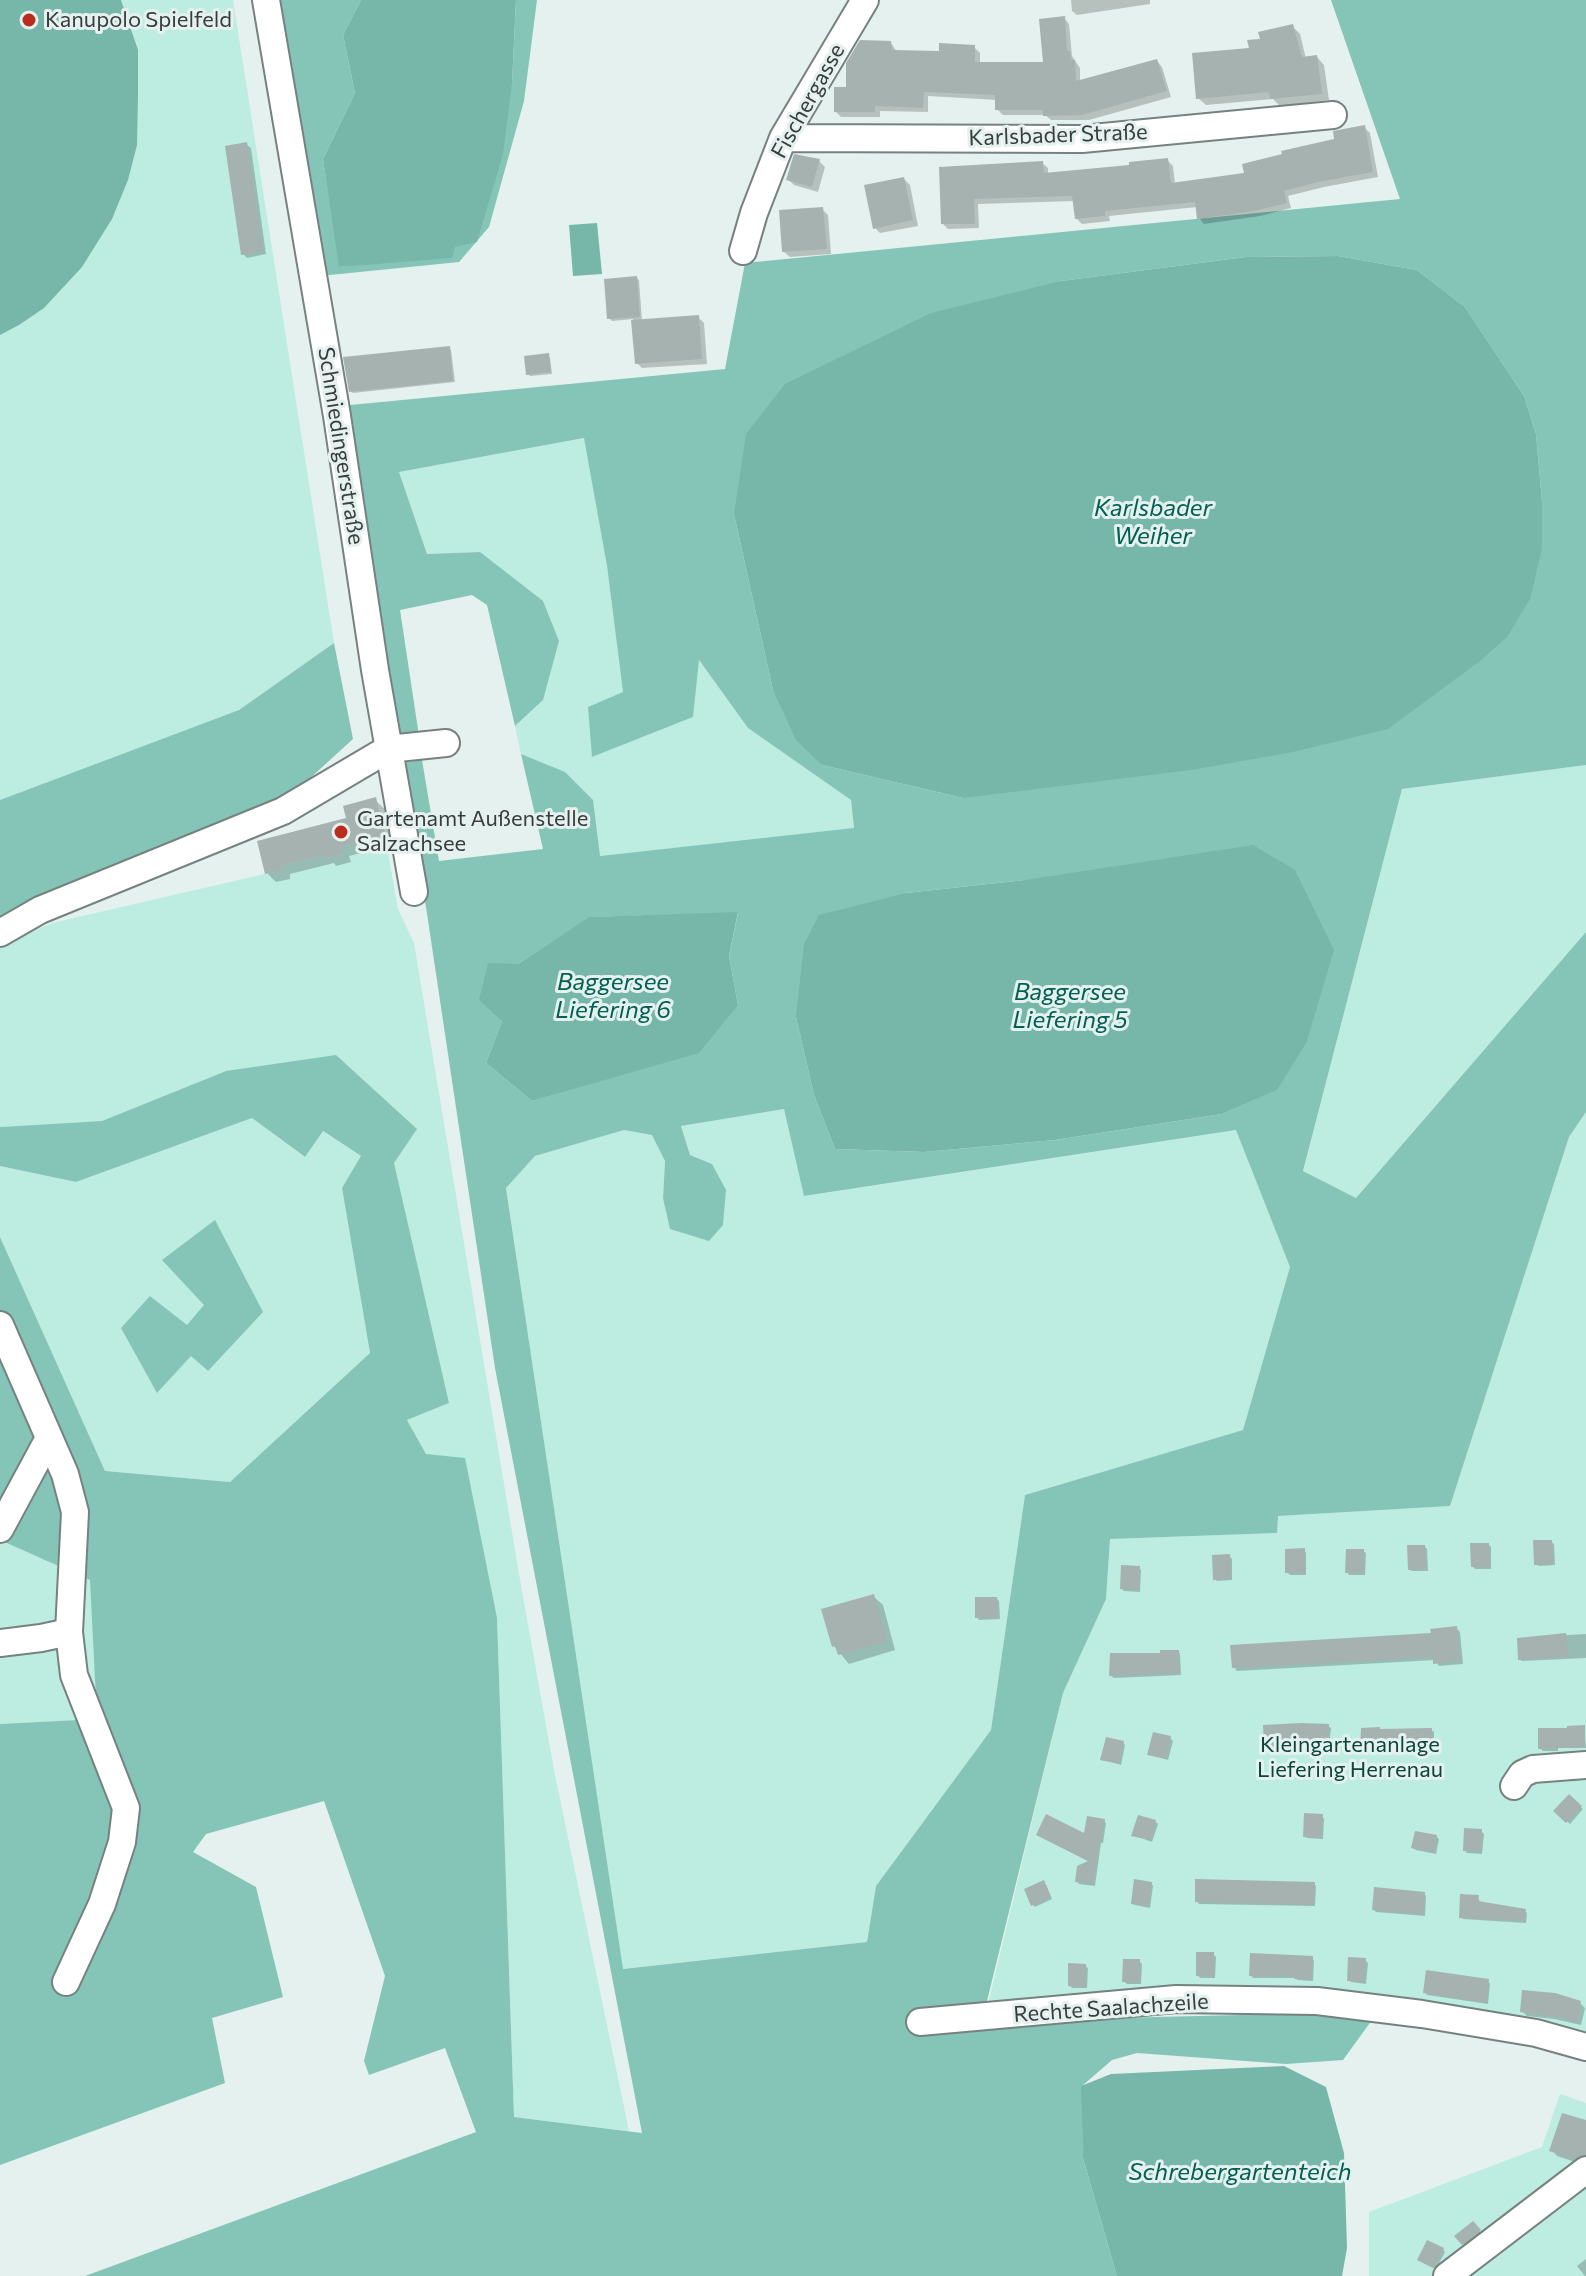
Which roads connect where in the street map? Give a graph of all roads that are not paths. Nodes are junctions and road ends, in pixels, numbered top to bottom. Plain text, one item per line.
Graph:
1 (266, 0) edge
2 (865, 0) edge
3 (1333, 115) dead end
4 (783, 138) junction
5 (743, 251) dead end
6 (446, 743) dead end
7 (388, 749) junction
8 (414, 892) dead end
9 (0, 933) edge
10 (0, 1325) edge
11 (49, 1438) junction
12 (0, 1529) edge
13 (69, 1632) junction
14 (0, 1643) edge
15 (1586, 1765) edge
16 (1514, 1786) dead end
17 (66, 1982) dead end
18 (920, 2022) dead end
19 (1586, 2047) edge
20 (1586, 2170) edge
21 (1447, 2276) edge

1 - 7 street, Schmiedingerstraße
2 - 4 street, Fischergasse
3 - 4 street, Karlsbader Straße
4 - 5 street, Fischergasse
6 - 7 street
7 - 8 street, Schmiedingerstraße
7 - 9 street
10 - 11 street
11 - 12 street
11 - 13 street
13 - 14 street
13 - 17 street
15 - 16 street
18 - 19 street, Rechte Saalachzeile
20 - 21 street

